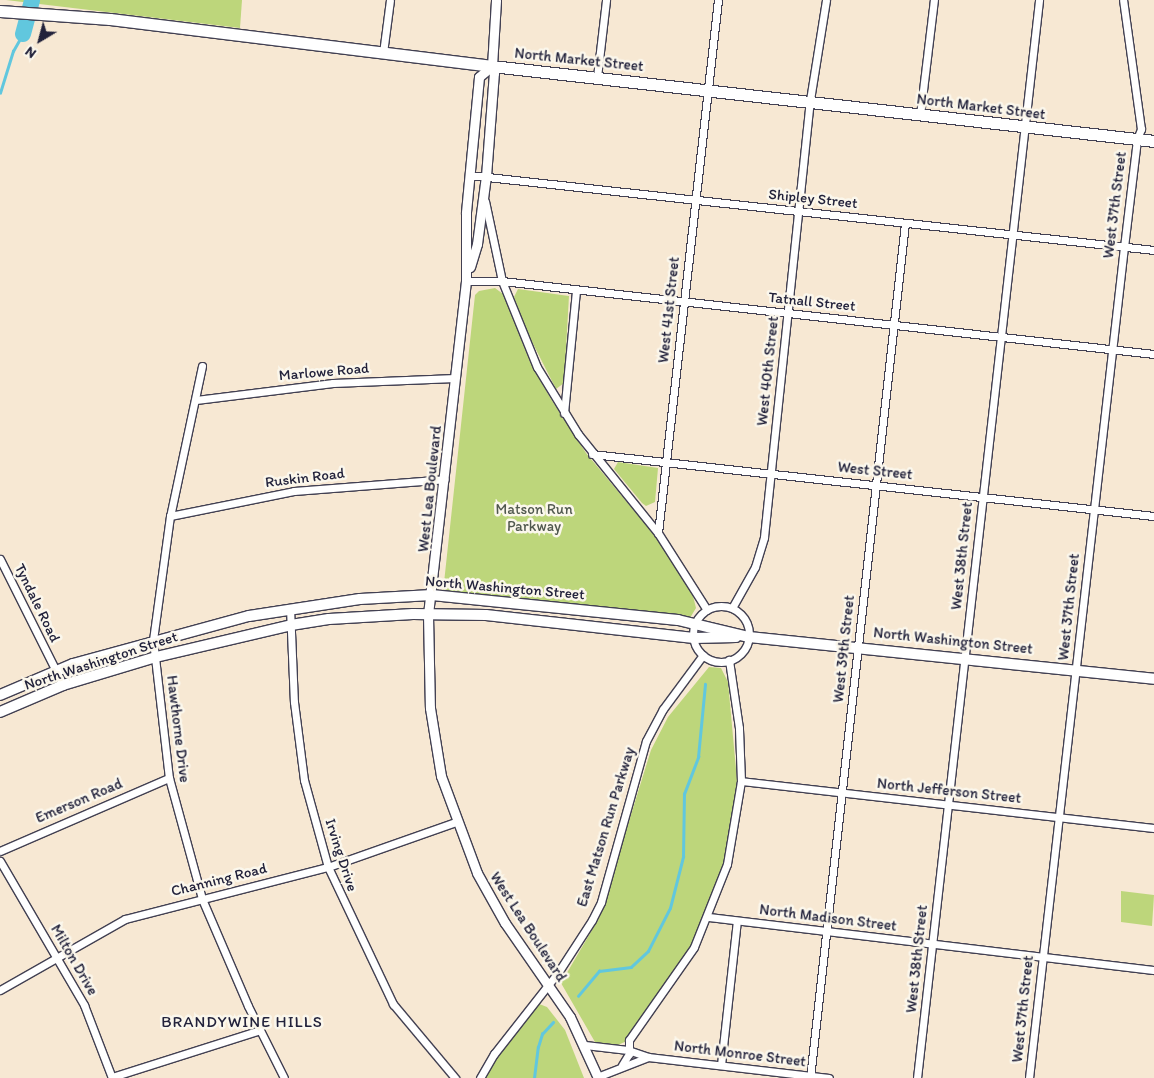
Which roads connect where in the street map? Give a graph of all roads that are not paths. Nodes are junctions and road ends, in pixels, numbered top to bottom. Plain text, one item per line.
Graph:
1 (390, 0) edge
2 (496, 0) edge
3 (606, 0) edge
4 (718, 0) edge
5 (826, 0) edge
6 (934, 0) edge
7 (1039, 0) edge
8 (1123, 0) edge
9 (0, 11) edge
10 (384, 53) junction
11 (492, 66) junction
12 (597, 77) junction
13 (707, 89) junction
14 (810, 100) junction
15 (920, 115) junction
16 (1024, 127) junction
17 (1136, 139) junction
18 (1154, 141) edge
19 (469, 175) junction
20 (486, 176) junction
21 (483, 193) junction
22 (695, 199) junction
23 (799, 211) junction
24 (905, 223) junction
25 (1012, 235) junction
26 (1124, 247) junction
27 (1154, 250) edge
28 (466, 281) junction
29 (502, 282) junction
30 (576, 290) junction
31 (684, 302) junction
32 (788, 313) junction
33 (894, 325) junction
34 (1000, 337) junction
35 (1112, 350) junction
36 (1154, 354) edge
37 (202, 366) dead end
38 (455, 378) junction
39 (196, 400) junction
40 (564, 413) junction
41 (592, 454) junction
42 (666, 462) junction
43 (771, 474) junction
44 (445, 479) junction
45 (876, 485) junction
46 (982, 497) junction
47 (1094, 510) junction
48 (170, 516) junction
49 (1154, 516) edge
50 (658, 533) junction
51 (0, 559) edge
52 (432, 595) junction
53 (290, 608) junction
54 (732, 608) junction
55 (707, 610) junction
56 (428, 615) junction
57 (696, 623) junction
58 (291, 625) junction
59 (749, 636) junction
60 (694, 638) junction
61 (153, 640) junction
62 (858, 646) junction
63 (703, 655) junction
64 (156, 657) junction
65 (964, 657) junction
66 (729, 660) junction
67 (55, 670) junction
68 (1076, 670) junction
69 (1154, 679) edge
70 (63, 686) junction
71 (0, 694) edge
72 (0, 712) edge
73 (169, 778) junction
74 (741, 781) junction
75 (842, 792) junction
76 (948, 804) junction
77 (1059, 817) junction
78 (456, 822) junction
79 (1154, 828) edge
80 (0, 851) edge
81 (0, 861) edge
82 (328, 867) junction
83 (202, 899) junction
84 (708, 917) junction
85 (737, 921) junction
86 (826, 931) junction
87 (932, 944) junction
88 (57, 957) junction
89 (1043, 957) junction
90 (1154, 970) edge
91 (548, 983) junction
92 (0, 990) edge
93 (260, 1030) junction
94 (586, 1045) junction
95 (628, 1050) junction
96 (648, 1057) junction
97 (622, 1065) junction
98 (721, 1065) junction
99 (810, 1077) edge
100 (112, 1078) edge
101 (284, 1078) edge
102 (455, 1078) edge
103 (480, 1078) edge
104 (599, 1078) edge
105 (829, 1078) edge
106 (917, 1078) edge
107 (1029, 1078) edge

1 - 10 street
2 - 11 street
3 - 12 street
4 - 13 street, West 41st Street
5 - 14 street, West 40th Street
6 - 15 street
7 - 16 street, West 38th Street
8 - 17 street, West 37th Street
9 - 10 main road, North Market Street
10 - 11 main road, North Market Street
11 - 12 main road, North Market Street
11 - 19 street, West Lea Boulevard
11 - 20 street, West Lea Boulevard
12 - 13 main road, North Market Street
13 - 14 main road, North Market Street
13 - 22 street, West 41st Street
14 - 15 main road, North Market Street
14 - 23 street, West 40th Street
15 - 16 main road, North Market Street
16 - 17 main road, North Market Street
16 - 25 street, West 38th Street
17 - 18 main road, North Market Street
17 - 26 street, West 37th Street
19 - 20 street, Shipley Street
19 - 28 street, West Lea Boulevard
20 - 21 street, West Lea Boulevard
20 - 22 street, Shipley Street
21 - 28 street, West Lea Boulevard
21 - 29 street
22 - 23 street, Shipley Street
22 - 31 street, West 41st Street
23 - 24 street, Shipley Street
23 - 32 street, West 40th Street
24 - 25 street, Shipley Street
24 - 33 street, West 39th Street
25 - 26 street, Shipley Street
25 - 34 street, West 38th Street
26 - 27 street, Shipley Street
26 - 35 street, West 37th Street
28 - 29 street, Tatnall Street
28 - 38 street, West Lea Boulevard
29 - 30 street, Tatnall Street
29 - 40 street
30 - 31 street, Tatnall Street
30 - 40 street
31 - 32 street, Tatnall Street
31 - 42 street, West 41st Street
32 - 33 street, Tatnall Street
32 - 43 street, West 40th Street
33 - 34 street, Tatnall Street
33 - 45 street, West 39th Street
34 - 35 street, Tatnall Street
34 - 46 street, West 38th Street
35 - 36 street, Tatnall Street
35 - 47 street, West 37th Street
37 - 39 street, Hawthorne Drive
38 - 39 street, Marlowe Road
38 - 44 street, West Lea Boulevard
39 - 48 street, Hawthorne Drive
40 - 41 street
41 - 42 street, West Street
41 - 50 street
42 - 43 street, West Street
42 - 50 street, West 41st Street
43 - 45 street, West Street
43 - 54 street, West 40th Street
44 - 48 street, Ruskin Road
44 - 52 street, West Lea Boulevard
45 - 46 street, West Street
45 - 62 street, West 39th Street
46 - 47 street, West Street
46 - 65 street, West 38th Street
47 - 49 street, West Street
47 - 68 street, West 37th Street
48 - 61 street, Hawthorne Drive
50 - 55 street
51 - 67 street, Tyndale Road
52 - 53 main road, North Washington Street
52 - 56 street, West Lea Boulevard
52 - 57 main road, North Washington Street
53 - 58 street, Irving Drive
53 - 61 main road, North Washington Street
54 - 55 street
54 - 59 street
55 - 57 street
56 - 58 main road, North Washington Street
56 - 60 main road, North Washington Street
56 - 78 street, West Lea Boulevard
57 - 59 main road, North Washington Street
57 - 60 street
58 - 64 main road, North Washington Street
58 - 82 street, Irving Drive
59 - 60 main road, North Washington Street
59 - 62 main road, North Washington Street
59 - 66 street
60 - 63 street
61 - 64 street, Hawthorne Drive
61 - 67 main road, North Washington Street
62 - 65 main road, North Washington Street
62 - 75 street, West 39th Street
63 - 66 street
63 - 91 street, East Matson Run Parkway
64 - 70 main road, North Washington Street
64 - 73 street, Hawthorne Drive
65 - 68 main road, North Washington Street
65 - 76 street, West 38th Street
66 - 74 street
67 - 70 street, Tyndale Road
67 - 71 main road, North Washington Street
68 - 69 main road, North Washington Street
68 - 77 street, West 37th Street
70 - 72 main road, North Washington Street
73 - 80 street, Emerson Road
73 - 83 street, Hawthorne Drive
74 - 75 street, North Jefferson Street
74 - 84 street
75 - 76 street, North Jefferson Street
75 - 86 street, West 39th Street
76 - 77 street, North Jefferson Street
76 - 87 street, West 38th Street
77 - 79 street, North Jefferson Street
77 - 89 street, West 37th Street
78 - 82 street, Channing Road
78 - 91 street, West Lea Boulevard
81 - 88 street, Milton Drive
82 - 83 street, Channing Road
82 - 102 street, Irving Drive
83 - 88 street, Channing Road
83 - 93 street, Hawthorne Drive
84 - 85 street, North Madison Street
84 - 95 street
85 - 86 street, North Madison Street
85 - 98 street
86 - 87 street, North Madison Street
86 - 99 street, West 39th Street
87 - 89 street, North Madison Street
87 - 106 street, West 38th Street
88 - 92 street, Channing Road
88 - 100 street, Milton Drive
89 - 90 street, North Madison Street
89 - 107 street, West 37th Street
91 - 94 street, West Lea Boulevard
91 - 103 street, East Matson Run Parkway
93 - 100 street
93 - 101 street, Hawthorne Drive
94 - 95 street
94 - 104 street, West Lea Boulevard
95 - 96 street
95 - 97 street
96 - 97 street
96 - 98 street, North Monroe Street
97 - 104 street
98 - 99 street, North Monroe Street
99 - 105 street, North Monroe Street

